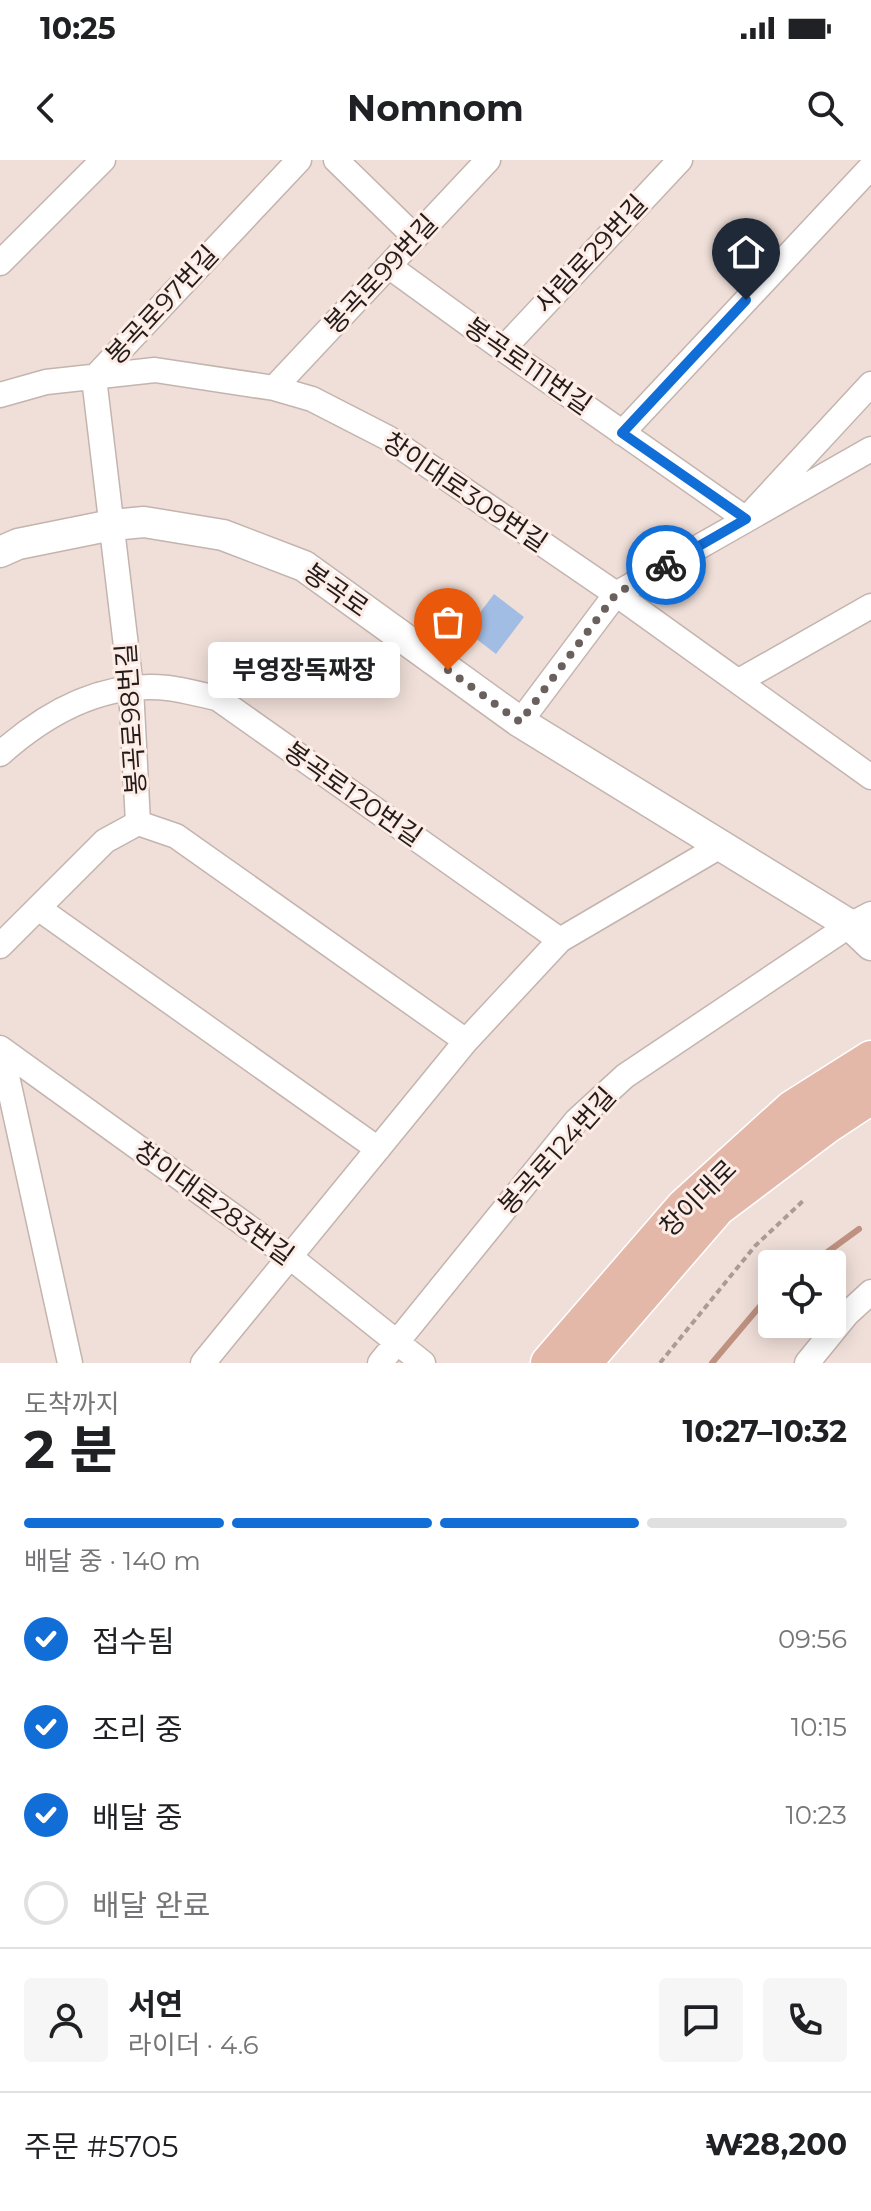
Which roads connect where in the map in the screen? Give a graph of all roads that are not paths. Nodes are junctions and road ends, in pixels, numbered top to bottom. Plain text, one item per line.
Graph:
1 (103, 160) edge
2 (299, 160) edge
3 (336, 160) edge
4 (488, 160) edge
5 (680, 160) edge
6 (871, 167) edge
7 (415, 237) junction
8 (0, 263) edge
9 (390, 267) junction
10 (503, 349) junction
11 (94, 378) junction
12 (871, 384) edge
13 (274, 388) junction
14 (0, 395) edge
15 (622, 433) junction
16 (871, 449) edge
17 (746, 519) junction
18 (112, 525) junction
19 (0, 552) edge
20 (616, 594) junction
21 (871, 606) edge
22 (739, 681) junction
23 (131, 688) junction
24 (520, 722) junction
25 (0, 754) edge
26 (868, 771) edge
27 (138, 823) junction
28 (722, 845) junction
29 (38, 908) junction
30 (864, 928) edge
31 (560, 940) junction
32 (0, 946) edge
33 (466, 1041) junction
34 (0, 1049) edge
35 (871, 1059) edge
36 (871, 1096) edge
37 (378, 1149) junction
38 (290, 1257) junction
39 (871, 1292) edge
40 (397, 1343) junction
41 (70, 1363) edge
42 (203, 1363) edge
43 (380, 1363) edge
44 (423, 1363) edge
45 (549, 1363) edge
46 (583, 1363) edge
47 (807, 1363) edge

1 - 8 street
2 - 11 street, 봉곡로97번길
3 - 7 street
4 - 7 street, 봉곡로99번길
5 - 10 street, 사림로29번길
6 - 15 street
7 - 9 street, 봉곡로99번길
9 - 10 street, 봉곡로111번길
9 - 13 street, 봉곡로99번길
10 - 15 street, 봉곡로111번길
11 - 13 street, 창이대로309번길
11 - 14 street, 창이대로309번길
11 - 18 street, 봉곡로97번길
12 - 17 street
13 - 20 street, 창이대로309번길
15 - 17 street, 봉곡로111번길
16 - 17 street
17 - 20 street
18 - 19 street, 봉곡로
18 - 23 street, 봉곡로98번길
18 - 24 street, 봉곡로
20 - 22 street, 창이대로309번길
20 - 24 street
21 - 22 street
22 - 26 street, 창이대로309번길
23 - 25 street, 봉곡로120번길
23 - 27 street, 봉곡로98번길
23 - 31 street, 봉곡로120번길
24 - 28 street, 봉곡로
27 - 29 street, 봉곡로98번길
27 - 33 street
28 - 30 street, 봉곡로
28 - 31 street
29 - 32 street, 봉곡로98번길
29 - 37 street
30 - 40 street, 봉곡로124번길
31 - 33 street
33 - 37 street
34 - 38 street, 창이대로283번길
34 - 41 street
35 - 45 main road, 창이대로
36 - 46 main road, 창이대로
37 - 38 street
38 - 40 street, 창이대로283번길
38 - 42 street
39 - 47 street
40 - 43 street, 봉곡로124번길
40 - 44 street, 창이대로283번길

